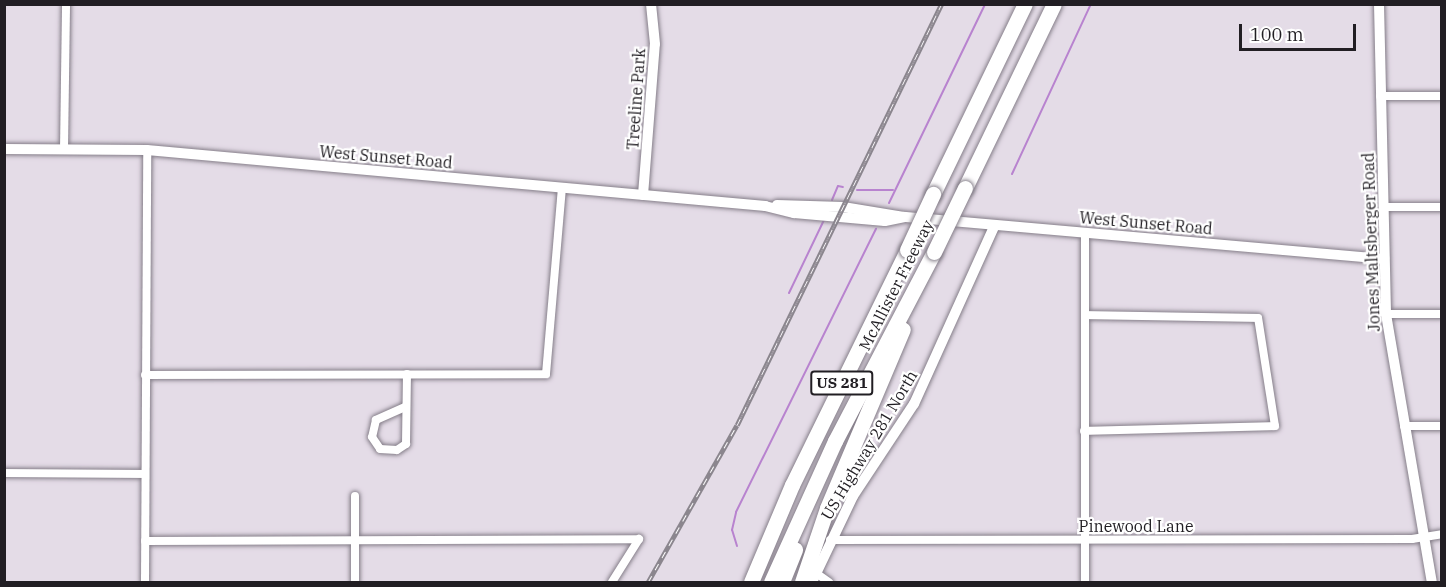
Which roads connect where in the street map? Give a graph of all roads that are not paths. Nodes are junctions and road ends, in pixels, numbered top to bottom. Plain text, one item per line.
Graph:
1 (66, 4) edge
2 (651, 4) edge
3 (1025, 4) edge
4 (1054, 4) edge
5 (1379, 4) edge
6 (1380, 96) junction
7 (1442, 96) edge
8 (4, 149) edge
9 (64, 150) junction
10 (147, 150) junction
11 (562, 188) junction
12 (643, 195) junction
13 (1383, 207) junction
14 (1442, 207) edge
15 (995, 225) junction
16 (1085, 233) junction
17 (934, 252) junction
18 (1384, 259) junction
19 (1386, 314) junction
20 (1442, 314) edge
21 (1085, 315) junction
22 (407, 374) junction
23 (146, 375) junction
24 (405, 407) junction
25 (1404, 426) junction
26 (1442, 426) edge
27 (1084, 431) junction
28 (835, 441) junction
29 (4, 473) edge
30 (145, 474) junction
31 (355, 496) dead end
32 (777, 517) junction
33 (1442, 534) edge
34 (1424, 537) junction
35 (830, 540) junction
36 (146, 541) junction
37 (355, 541) junction
38 (1084, 541) junction
39 (814, 578) edge
40 (145, 582) edge
41 (355, 582) edge
42 (612, 582) edge
43 (742, 582) edge
44 (751, 582) edge
45 (771, 582) edge
46 (782, 582) edge
47 (802, 582) edge
48 (829, 582) edge
49 (1085, 582) edge
50 (1432, 582) edge

1 - 9 street
2 - 12 main road, Treeline Park
3 - 32 highway, McAllister Freeway / US 281, bridge
4 - 17 highway, McAllister Freeway / US 281, bridge
5 - 6 main road, Jones Maltsberger Road
6 - 7 street
6 - 13 main road, Jones Maltsberger Road
8 - 9 main road, West Sunset Road
9 - 10 main road, West Sunset Road
10 - 11 main road, West Sunset Road
10 - 23 street
11 - 12 main road, West Sunset Road
11 - 22 street
12 - 15 main road, West Sunset Road
13 - 14 street
13 - 18 main road, Jones Maltsberger Road
15 - 16 main road, West Sunset Road
15 - 35 main road, US Highway 281 North
16 - 18 main road, West Sunset Road
16 - 21 street
17 - 28 highway, McAllister Freeway / US 281
17 - 47 highway
18 - 19 main road, Jones Maltsberger Road
19 - 20 street
19 - 25 main road, Jones Maltsberger Road
21 - 27 street
21 - 27 street
22 - 23 street
22 - 24 street
23 - 30 street
24 - 24 street
25 - 26 street
25 - 34 main road, Jones Maltsberger Road
27 - 38 street
28 - 45 highway, McAllister Freeway / US 281
28 - 46 highway
29 - 30 street
30 - 36 street
31 - 37 street
32 - 43 highway
32 - 44 highway, McAllister Freeway / US 281
33 - 34 street, Pinewood Lane
34 - 38 street, Pinewood Lane
34 - 50 main road, Jones Maltsberger Road
35 - 38 street, Pinewood Lane
35 - 39 main road, US Highway 281 North
36 - 37 street
36 - 40 street
37 - 41 street
37 - 42 street
38 - 49 street
39 - 48 street

